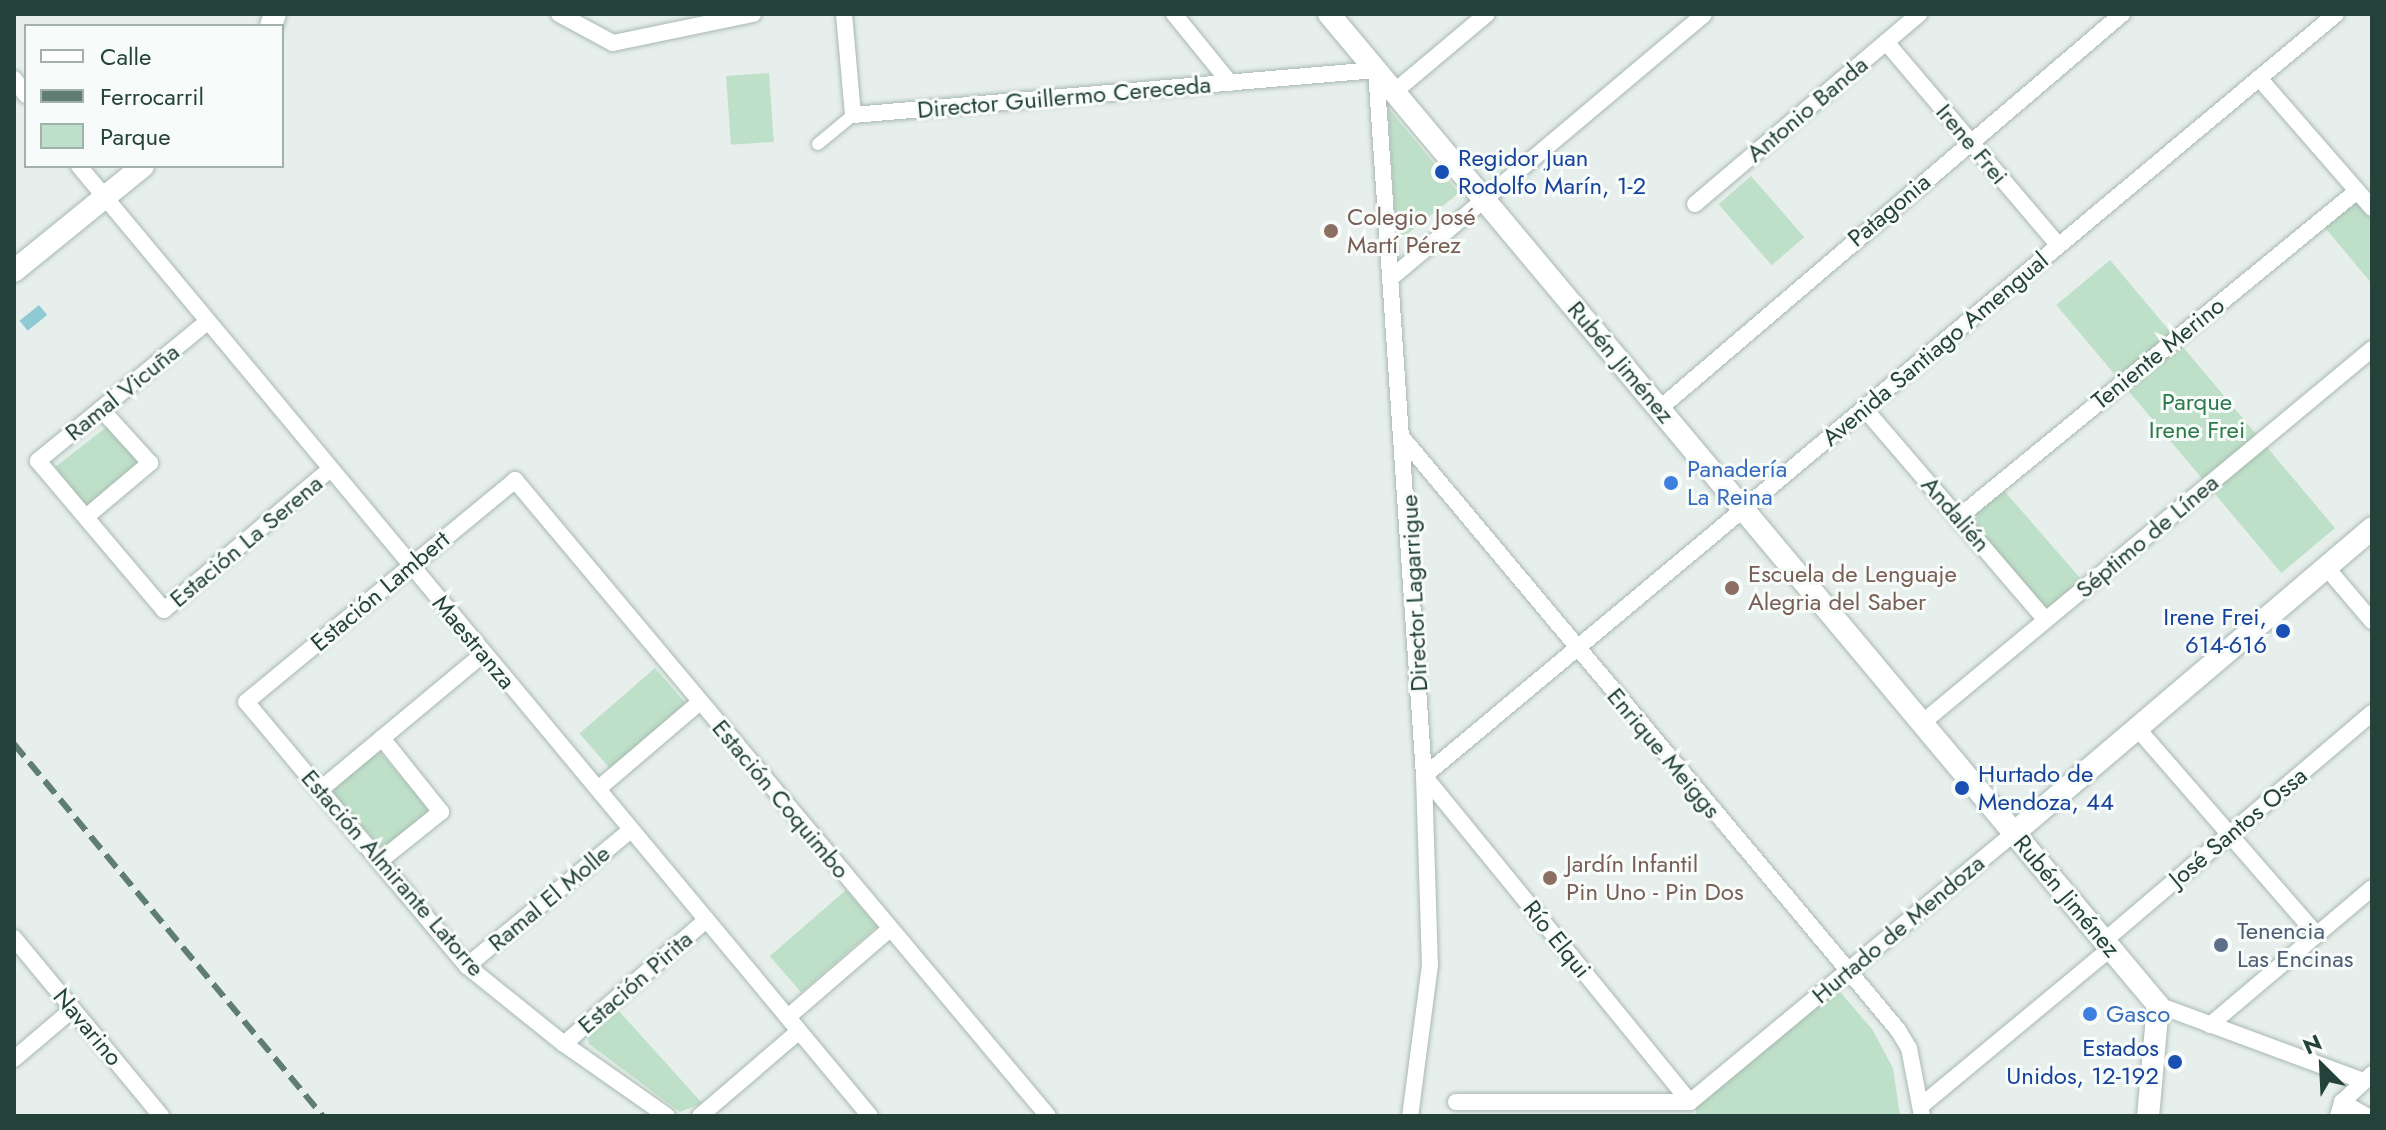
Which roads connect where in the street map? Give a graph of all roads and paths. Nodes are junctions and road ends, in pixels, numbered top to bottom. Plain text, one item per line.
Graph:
1 (559, 14) edge
2 (753, 14) edge
3 (844, 14) edge
4 (1174, 14) edge
5 (1329, 14) edge
6 (1487, 14) edge
7 (1704, 14) edge
8 (2122, 14) edge
9 (2336, 14) edge
10 (1915, 15) edge
11 (1886, 42) junction
12 (1376, 70) junction
13 (2259, 78) junction
14 (1230, 83) junction
15 (1394, 92) junction
16 (853, 115) junction
17 (1970, 141) junction
18 (818, 144) dead end
19 (80, 168) edge
20 (141, 168) edge
21 (2357, 191) junction
22 (1484, 199) junction
23 (104, 200) junction
24 (1695, 204) dead end
25 (2372, 208) edge
26 (2058, 245) junction
27 (14, 271) edge
28 (1391, 278) junction
29 (207, 322) junction
30 (2372, 349) edge
31 (1864, 408) junction
32 (101, 409) junction
33 (1659, 409) junction
34 (1405, 441) junction
35 (38, 461) joint
36 (330, 469) junction
37 (515, 480) joint
38 (1743, 510) junction
39 (86, 517) junction
40 (1959, 517) junction
41 (2372, 528) edge
42 (411, 566) junction
43 (2326, 567) junction
44 (2046, 620) junction
45 (2372, 621) edge
46 (1576, 650) junction
47 (484, 653) junction
48 (246, 702) joint
49 (700, 702) junction
50 (2372, 713) edge
51 (1922, 723) junction
52 (2137, 728) junction
53 (382, 738) junction
54 (1424, 776) junction
55 (321, 789) junction
56 (598, 789) junction
57 (631, 830) junction
58 (2014, 833) junction
59 (2229, 834) junction
60 (381, 860) junction
61 (2372, 888) edge
62 (706, 920) junction
63 (890, 929) junction
64 (2317, 935) junction
65 (14, 938) edge
66 (2107, 945) junction
67 (467, 966) junction
68 (1849, 970) junction
69 (2158, 1005) junction
70 (73, 1009) junction
71 (788, 1017) junction
72 (2210, 1025) junction
73 (799, 1031) junction
74 (564, 1044) junction
75 (14, 1059) edge
76 (2368, 1078) edge
77 (1456, 1102) dead end
78 (1691, 1109) edge
79 (2340, 1109) edge
80 (1922, 1110) edge
81 (161, 1116) edge
82 (667, 1116) edge
83 (700, 1116) edge
84 (870, 1116) edge
85 (1048, 1116) edge
86 (1410, 1116) edge
87 (2148, 1116) edge
88 (2366, 1116) edge

1 - 2 street
3 - 16 street
4 - 14 street
5 - 12 main road, Rubén Jiménez
6 - 15 street
7 - 22 street
8 - 17 street, Patagonia
9 - 13 street, Avenida Santiago Amengual
10 - 11 street, Antonio Banda
11 - 17 street, Irene Frei
11 - 24 street, Antonio Banda
12 - 14 street, Director Guillermo Cereceda
12 - 15 main road, Rubén Jiménez
12 - 28 street, Director Lagarrigue
13 - 21 street
13 - 26 street, Avenida Santiago Amengual
14 - 16 street, Director Guillermo Cereceda
15 - 22 main road, Rubén Jiménez
16 - 18 street
17 - 26 street, Irene Frei
17 - 33 street, Patagonia
19 - 23 street, Maestranza
20 - 23 main road
21 - 25 street
21 - 40 street, Teniente Merino
22 - 28 street
22 - 33 main road, Rubén Jiménez
23 - 27 main road
23 - 29 street, Maestranza
26 - 31 street, Avenida Santiago Amengual
28 - 34 street, Director Lagarrigue
29 - 32 street, Ramal Vicuña
29 - 36 street, Maestranza
30 - 44 street, Séptimo de Línea
31 - 38 street, Avenida Santiago Amengual
31 - 40 street, Andalién
32 - 35 street, Ramal Vicuña
32 - 39 street
33 - 38 main road, Rubén Jiménez
34 - 46 street, Enrique Meiggs
34 - 54 street, Director Lagarrigue
35 - 39 street, Estación La Serena
36 - 39 street, Estación La Serena
36 - 42 street, Maestranza
37 - 42 street, Estación Lambert
37 - 49 street, Estación Coquimbo
38 - 46 street, Avenida Santiago Amengual
38 - 51 main road, Rubén Jiménez
40 - 44 street, Andalién
41 - 43 main road, Hurtado de Mendoza
42 - 47 street, Maestranza
42 - 48 street, Estación Lambert
43 - 45 street
43 - 52 main road, Hurtado de Mendoza
44 - 51 street, Séptimo de Línea
46 - 54 street, Avenida Santiago Amengual
46 - 68 street, Enrique Meiggs
47 - 53 street
47 - 56 street, Maestranza
48 - 55 street, Estación Almirante Latorre
49 - 56 street
49 - 63 street, Estación Coquimbo
50 - 59 street, José Santos Ossa
51 - 58 main road, Rubén Jiménez
52 - 58 main road, Hurtado de Mendoza
52 - 59 street
53 - 55 street
53 - 60 street
54 - 78 street, Río Elqui
54 - 86 street, Director Lagarrigue
55 - 60 street, Estación Almirante Latorre
56 - 57 street, Maestranza
57 - 62 street, Maestranza
57 - 67 street, Ramal El Molle
58 - 66 main road, Rubén Jiménez
58 - 68 street, Hurtado de Mendoza
59 - 64 street
59 - 66 street, José Santos Ossa
60 - 67 street, Estación Almirante Latorre
61 - 64 street
62 - 71 street, Maestranza
62 - 74 street, Estación Pirita
63 - 71 street
63 - 85 street, Estación Coquimbo
64 - 72 street
65 - 70 street, Navarino
66 - 69 main road, Rubén Jiménez
66 - 80 street, José Santos Ossa
67 - 74 street, Estación Almirante Latorre
68 - 78 street, Hurtado de Mendoza
68 - 80 street, Enrique Meiggs
69 - 72 street
69 - 87 main road
70 - 75 street
70 - 81 street, Navarino
71 - 73 street, Maestranza
72 - 76 street
73 - 83 street
73 - 84 street, Maestranza
74 - 82 street, Estación Almirante Latorre
76 - 79 street
77 - 78 street
79 - 88 street

